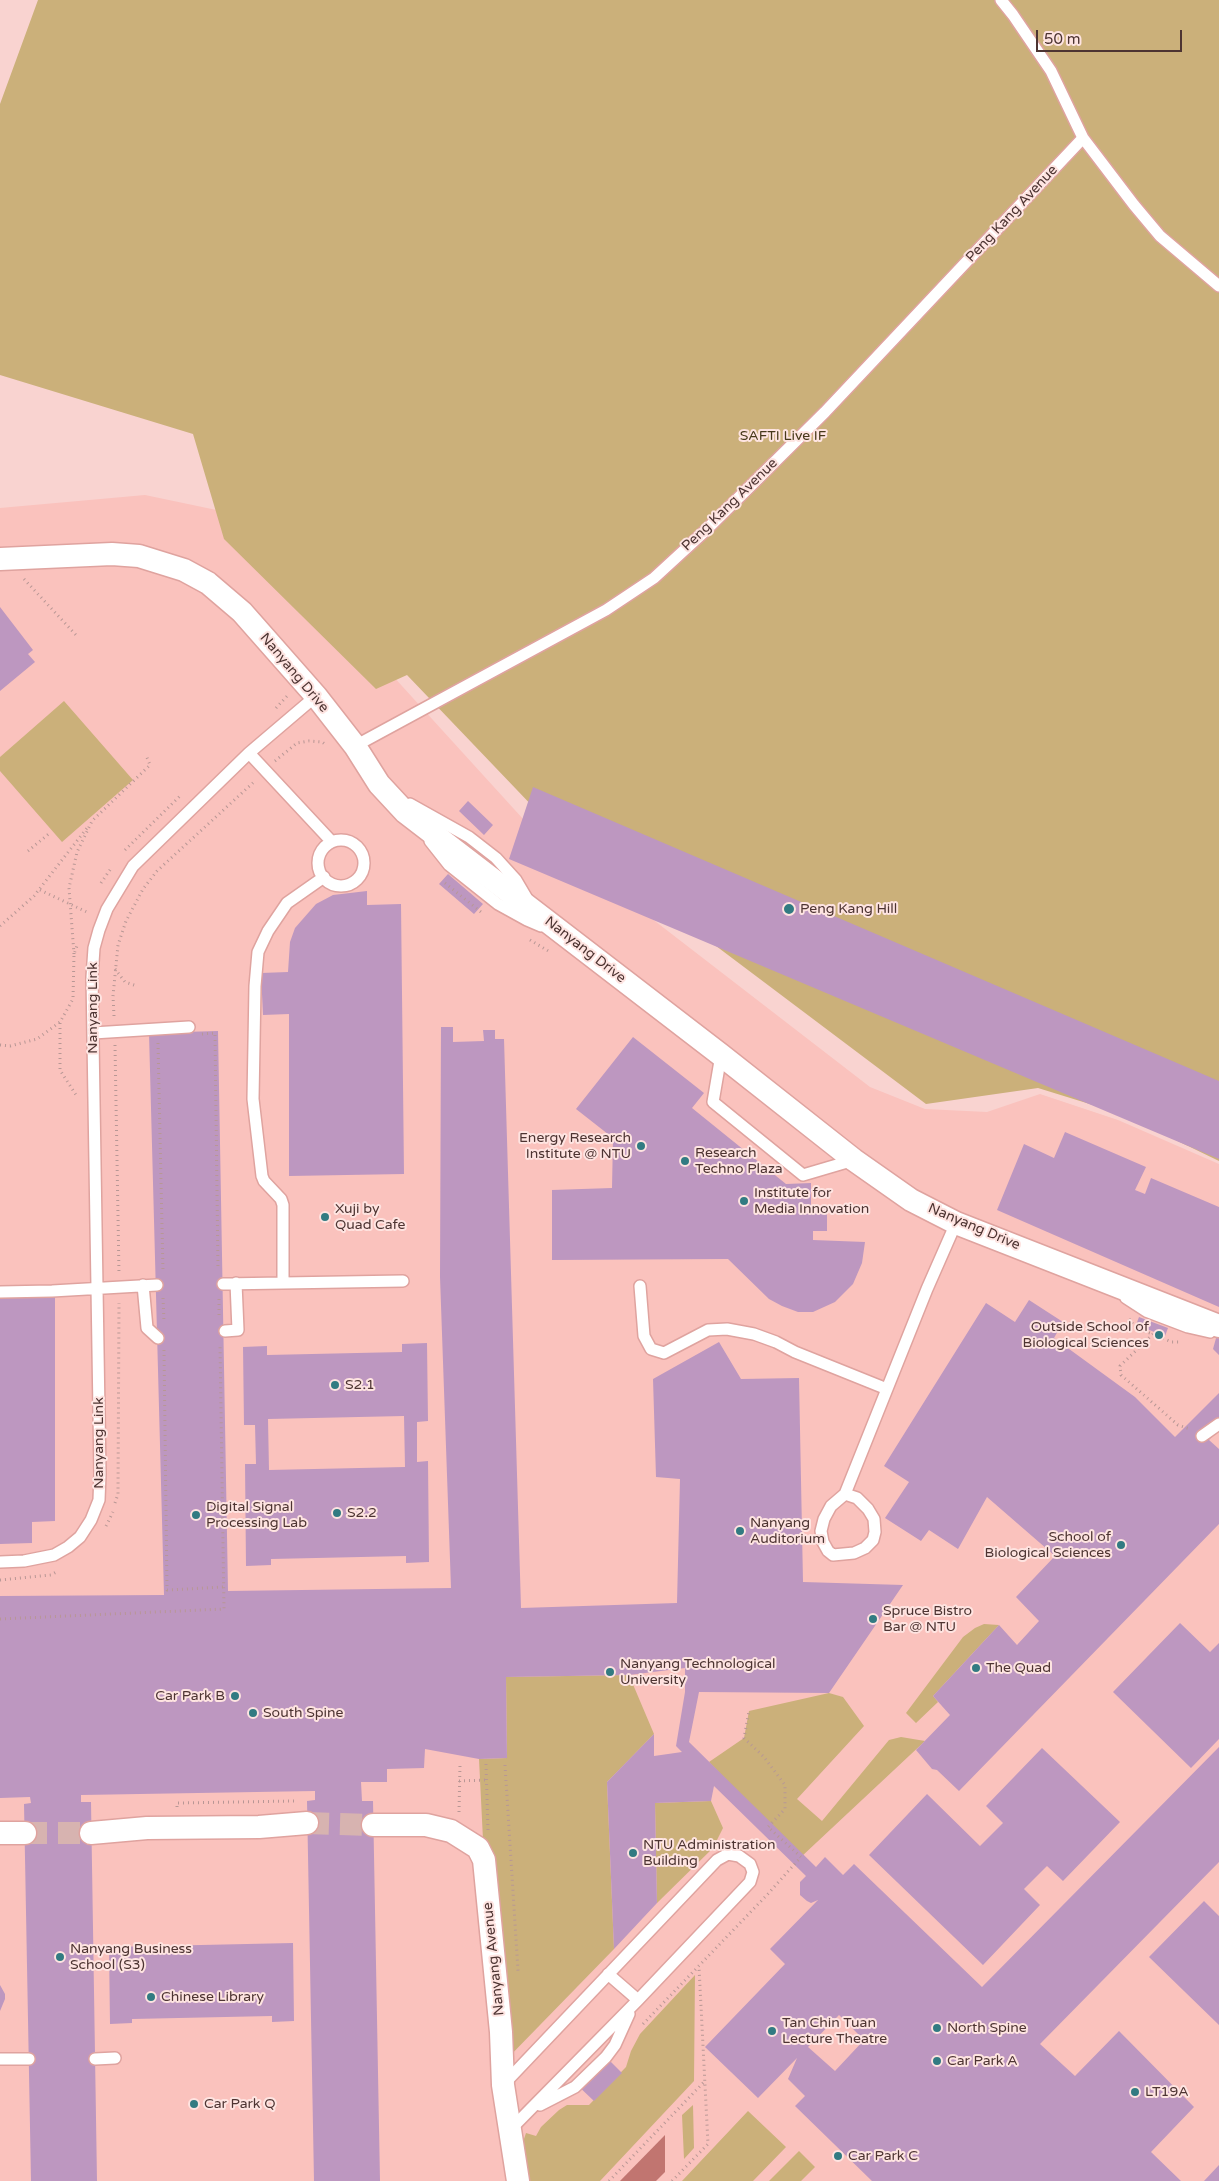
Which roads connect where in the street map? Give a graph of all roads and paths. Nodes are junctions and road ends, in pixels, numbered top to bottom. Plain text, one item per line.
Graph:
1 (1001, 0) edge
2 (1083, 138) junction
3 (1219, 287) edge
4 (0, 559) edge
5 (30, 576) dead end
6 (76, 635) dead end
7 (284, 689) dead end
8 (316, 696) junction
9 (272, 712) dead end
10 (354, 746) junction
11 (249, 753) junction
12 (146, 756) dead end
13 (267, 770) junction
14 (380, 786) junction
15 (182, 794) dead end
16 (406, 812) junction
17 (92, 821) junction
18 (51, 832) dead end
19 (332, 842) junction
20 (28, 852) dead end
21 (120, 856) dead end
22 (116, 863) dead end
23 (324, 877) junction
24 (101, 883) dead end
25 (40, 890) junction
26 (69, 904) junction
27 (91, 907) dead end
28 (533, 910) junction
29 (89, 913) junction
30 (86, 920) dead end
31 (0, 926) edge
32 (564, 934) junction
33 (80, 936) dead end
34 (74, 954) junction
35 (115, 968) junction
36 (137, 986) dead end
37 (60, 1022) junction
38 (115, 1030) junction
39 (192, 1031) joint
40 (93, 1033) junction
41 (158, 1036) dead end
42 (0, 1045) edge
43 (721, 1055) junction
44 (76, 1095) dead end
45 (854, 1160) junction
46 (956, 1223) junction
47 (403, 1281) dead end
48 (283, 1282) junction
49 (1111, 1283) junction
50 (220, 1284) junction
51 (236, 1284) junction
52 (143, 1285) junction
53 (161, 1285) junction
54 (119, 1286) junction
55 (640, 1286) dead end
56 (97, 1288) junction
57 (0, 1292) edge
58 (1219, 1326) edge
59 (221, 1332) junction
60 (1219, 1332) edge
61 (1152, 1334) dead end
62 (162, 1338) junction
63 (887, 1389) junction
64 (1219, 1424) edge
65 (1192, 1430) dead end
66 (1202, 1436) dead end
67 (845, 1494) junction
68 (105, 1528) dead end
69 (0, 1562) edge
70 (59, 1570) dead end
71 (0, 1580) edge
72 (224, 1587) junction
73 (0, 1619) edge
74 (749, 1711) dead end
75 (486, 1764) dead end
76 (460, 1765) dead end
77 (505, 1765) dead end
78 (485, 1780) junction
79 (459, 1781) junction
80 (459, 1813) dead end
81 (307, 1823) tunnel mouth
82 (373, 1824) tunnel mouth
83 (0, 1833) edge
84 (25, 1833) tunnel mouth
85 (91, 1833) tunnel mouth
86 (488, 1836) dead end
87 (518, 1974) dead end
88 (608, 1974) junction
89 (638, 2000) junction
90 (116, 2058) dead end
91 (0, 2059) edge
92 (29, 2059) dead end
93 (95, 2059) dead end
94 (704, 2082) junction
95 (503, 2085) junction
96 (532, 2108) junction
97 (510, 2130) junction
98 (518, 2181) edge
99 (609, 2181) edge
100 (672, 2181) edge

1 - 2 lane
2 - 3 lane
2 - 10 lane, Peng Kang Avenue
4 - 8 street, Nanyang Drive
5 - 6 path
7 - 9 path
8 - 10 street, Nanyang Drive
8 - 11 lane, Nanyang Link
10 - 14 street, Nanyang Drive
11 - 13 lane
11 - 40 lane, Nanyang Link
12 - 17 path
13 - 19 lane
13 - 35 path
14 - 16 street, Nanyang Drive
14 - 28 lane
15 - 21 path
16 - 28 street, Nanyang Drive
16 - 32 lane
17 - 25 path
17 - 26 path
18 - 20 path
19 - 23 lane
19 - 23 lane
22 - 24 path
23 - 48 lane
25 - 26 path
25 - 31 path
26 - 29 path
26 - 34 path
27 - 29 path
28 - 32 street, Nanyang Drive
29 - 30 path
32 - 43 street, Nanyang Drive
33 - 34 path
34 - 37 path
35 - 36 path
35 - 38 path
37 - 42 path
37 - 44 path
38 - 39 lane
38 - 40 lane
38 - 54 path
39 - 50 path
40 - 56 lane, Nanyang Link
41 - 53 path
43 - 45 street, Nanyang Drive
43 - 45 lane
45 - 46 street, Nanyang Drive
46 - 49 street, Nanyang Drive
46 - 63 lane
47 - 48 lane
48 - 51 lane
49 - 58 street, Nanyang Drive
49 - 60 lane
50 - 51 lane
50 - 59 path
51 - 59 lane
52 - 53 lane
52 - 54 lane
52 - 62 lane
53 - 62 path
54 - 56 lane
54 - 68 path
55 - 63 lane
56 - 57 lane
56 - 69 lane, Nanyang Link
59 - 72 path
61 - 65 path
62 - 72 path
63 - 67 lane
64 - 66 lane
67 - 67 lane
70 - 71 path
72 - 73 path
74 - 94 path
75 - 78 path
76 - 79 path
77 - 87 path
78 - 79 path
78 - 86 path
79 - 80 path
81 - 85 street
82 - 95 street, Nanyang Avenue
83 - 84 street
88 - 89 lane
88 - 89 lane
88 - 95 lane
89 - 96 lane
89 - 96 lane
90 - 93 lane
91 - 92 lane
94 - 99 path
94 - 100 path
95 - 97 street, Nanyang Avenue
96 - 97 lane
97 - 98 street, Nanyang Avenue

